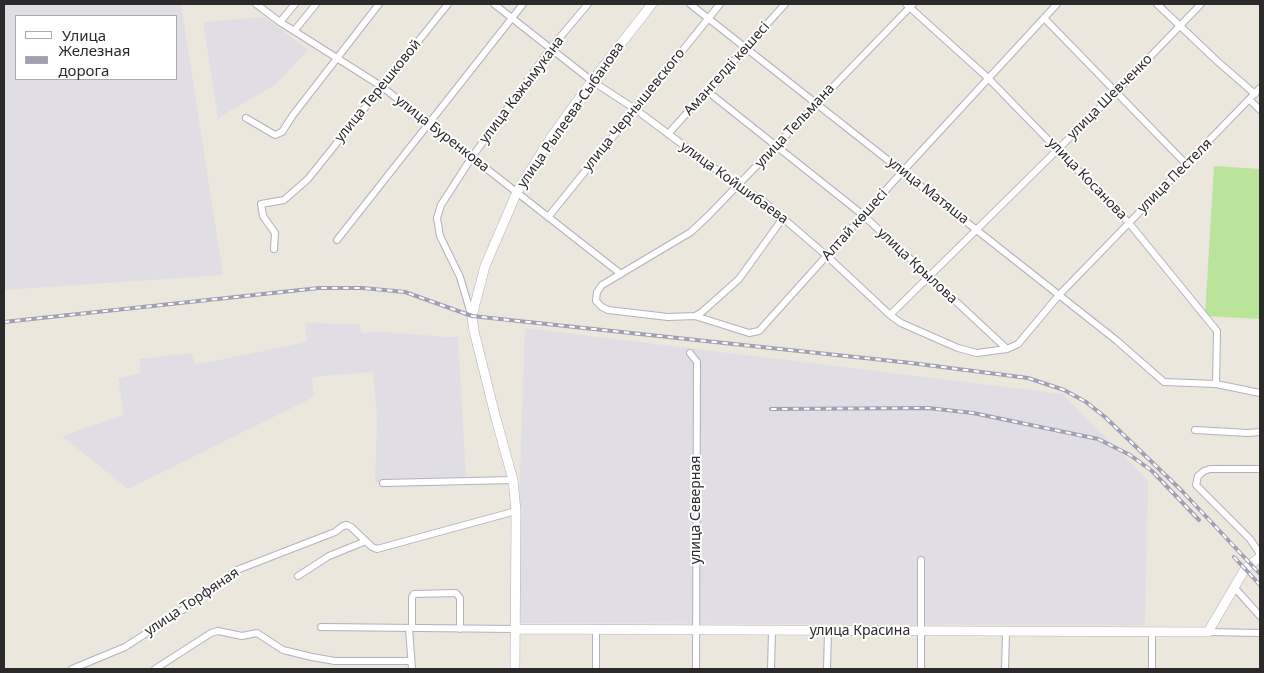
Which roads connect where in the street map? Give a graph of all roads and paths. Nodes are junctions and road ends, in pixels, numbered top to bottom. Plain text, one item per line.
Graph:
1 (256, 4) edge
2 (295, 4) edge
3 (316, 4) edge
4 (379, 4) edge
5 (448, 4) edge
6 (494, 4) edge
7 (522, 4) edge
8 (588, 4) edge
9 (652, 4) edge
10 (690, 4) edge
11 (720, 4) edge
12 (784, 4) edge
13 (1057, 4) edge
14 (1156, 4) edge
15 (1201, 4) edge
16 (910, 5) edge
17 (512, 18) junction
18 (708, 18) junction
19 (1044, 18) junction
20 (280, 22) junction
21 (1180, 27) junction
22 (294, 31) junction
23 (552, 48) junction
24 (746, 49) junction
25 (336, 57) junction
26 (988, 78) junction
27 (592, 81) junction
28 (381, 86) junction
29 (1258, 91) edge
30 (707, 92) junction
31 (1116, 92) junction
32 (1250, 100) junction
33 (816, 103) junction
34 (635, 109) junction
35 (1260, 110) edge
36 (246, 118) dead end
37 (428, 122) junction
38 (668, 134) junction
39 (776, 147) junction
40 (1058, 148) junction
41 (472, 156) junction
42 (1187, 165) junction
43 (902, 171) junction
44 (738, 186) junction
45 (517, 192) junction
46 (863, 215) junction
47 (548, 216) junction
48 (783, 218) junction
49 (1129, 223) junction
50 (977, 230) junction
51 (337, 240) dead end
52 (274, 249) dead end
53 (827, 256) junction
54 (621, 274) junction
55 (928, 277) junction
56 (1059, 294) junction
57 (890, 315) junction
58 (472, 316) junction
59 (695, 316) junction
60 (1007, 350) junction
61 (690, 354) dead end
62 (1216, 384) junction
63 (1260, 393) edge
64 (1195, 430) dead end
65 (1260, 432) edge
66 (1260, 470) edge
67 (513, 480) junction
68 (383, 483) dead end
69 (516, 511) junction
70 (366, 542) junction
71 (1260, 555) edge
72 (921, 560) dead end
73 (298, 576) dead end
74 (1234, 587) junction
75 (1260, 616) edge
76 (321, 627) dead end
77 (411, 628) junction
78 (460, 629) junction
79 (515, 629) junction
80 (596, 630) junction
81 (696, 630) junction
82 (828, 630) junction
83 (772, 631) junction
84 (921, 631) junction
85 (1006, 632) junction
86 (1152, 632) junction
87 (1208, 632) junction
88 (1260, 633) edge
89 (411, 661) junction
90 (72, 669) edge
91 (156, 669) edge
92 (412, 669) edge
93 (515, 669) edge
94 (596, 669) edge
95 (696, 669) edge
96 (772, 669) edge
97 (828, 669) edge
98 (921, 669) edge
99 (1005, 669) edge
100 (1152, 669) edge

1 - 20 street, улица Буренкова
2 - 20 street
3 - 22 street
4 - 25 street
5 - 28 street, улица Терешковой
6 - 17 street, улица Койшибаева
7 - 17 street
8 - 23 street, улица Кажымукана
9 - 27 street, улица Рылеева-Сыбанова
10 - 18 street, улица Матяша
11 - 18 street, улица Чернышевского
12 - 24 street, Амангелді көшесі
13 - 19 street, Алтай көшесі
14 - 21 street
15 - 21 street, улица Шевченко
16 - 26 street, улица Косанова
16 - 33 street, улица Тельмана
17 - 23 street, улица Койшибаева
17 - 37 street
18 - 24 street, улица Матяша
18 - 34 street, улица Чернышевского
19 - 26 street, Алтай көшесі
19 - 31 street
20 - 22 street, улица Буренкова
21 - 29 street
21 - 31 street, улица Шевченко
22 - 25 street, улица Буренкова
23 - 27 street, улица Койшибаева
23 - 41 street, улица Кажымукана
24 - 30 street, Амангелді көшесі
24 - 33 street, улица Матяша
25 - 28 street, улица Буренкова
25 - 36 street
26 - 40 street, улица Косанова
26 - 43 street, Алтай көшесі
27 - 34 street, улица Койшибаева
27 - 45 street, улица Рылеева-Сыбанова
28 - 37 street, улица Буренкова
28 - 52 street, улица Терешковой
29 - 32 street, улица Пестеля
30 - 38 street, Амангелді көшесі
30 - 39 street, улица Крылова
31 - 40 street, улица Шевченко
31 - 42 street
32 - 35 street
32 - 42 street, улица Пестеля
33 - 39 street, улица Тельмана
33 - 43 street, улица Матяша
34 - 38 street, улица Койшибаева
34 - 47 street, улица Чернышевского
37 - 41 street, улица Буренкова
37 - 51 street
38 - 44 street, улица Койшибаева
39 - 44 street, улица Тельмана
39 - 46 street, улица Крылова
40 - 49 street, улица Косанова
40 - 50 street, улица Шевченко
41 - 45 street, улица Буренкова
41 - 58 street, улица Кажымукана
42 - 49 street, улица Пестеля
43 - 46 street, Алтай көшесі
43 - 50 street, улица Матяша
44 - 48 street, улица Койшибаева
44 - 54 street, улица Тельмана
45 - 47 street, улица Буренкова
45 - 58 street, улица Рылеева-Сыбанова
46 - 53 street, Алтай көшесі
46 - 55 street, улица Крылова
47 - 54 street, улица Буренкова
48 - 53 street, улица Койшибаева
48 - 59 street
49 - 56 street, улица Пестеля
49 - 62 street, улица Косанова
50 - 55 street, улица Шевченко
50 - 56 street, улица Матяша
53 - 57 street, улица Койшибаева
53 - 59 street, Алтай көшесі
54 - 59 street, улица Тельмана
55 - 57 street, улица Шевченко
55 - 60 street, улица Крылова
56 - 60 street, улица Пестеля
56 - 62 street, улица Матяша
57 - 60 street, улица Койшибаева
58 - 67 street
61 - 81 street, улица Северная
62 - 63 street
64 - 65 street
66 - 71 street
67 - 68 street
67 - 69 street
69 - 70 street
69 - 79 street
70 - 73 street
70 - 90 street, улица Торфяная
71 - 74 street
72 - 84 street
74 - 75 street
74 - 87 street
76 - 77 street, улица Красина
77 - 78 street, улица Красина
77 - 78 street
77 - 89 street
78 - 79 street, улица Красина
79 - 80 street, улица Красина
79 - 93 street
80 - 81 street, улица Красина
80 - 94 street
81 - 83 street, улица Красина
81 - 95 street, улица Северная
82 - 83 street, улица Красина
82 - 84 street, улица Красина
82 - 97 street
83 - 96 street
84 - 85 street, улица Красина
84 - 98 street
85 - 86 street, улица Красина
85 - 99 street
86 - 87 street, улица Красина
86 - 100 street
87 - 88 street, улица Красина
89 - 91 street
89 - 92 street

